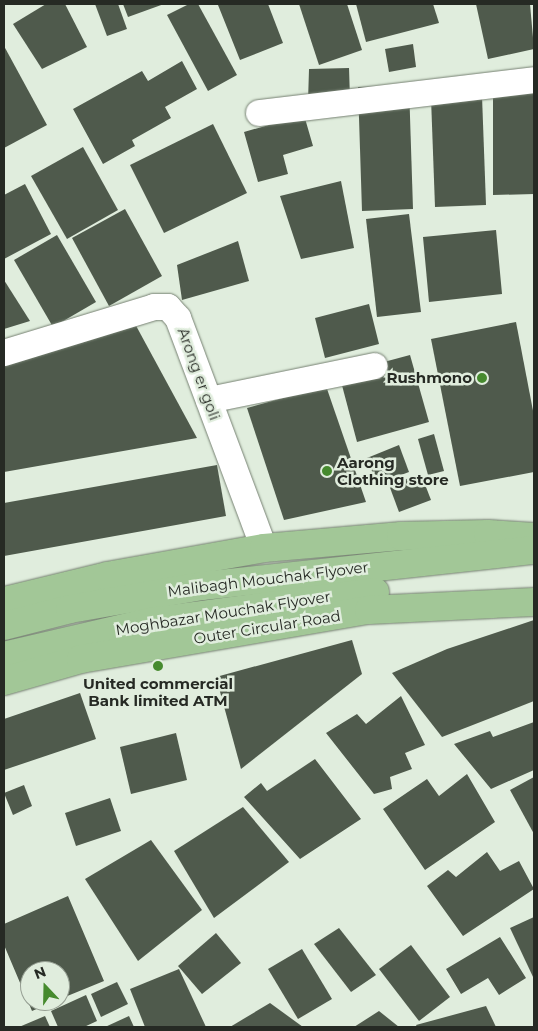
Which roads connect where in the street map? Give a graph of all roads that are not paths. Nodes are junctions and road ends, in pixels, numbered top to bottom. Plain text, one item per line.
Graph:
1 (534, 80) edge
2 (259, 113) dead end
3 (4, 353) edge
4 (375, 366) dead end
5 (209, 400) junction
6 (534, 537) edge
7 (264, 548) junction
8 (534, 550) edge
9 (534, 584) edge
10 (4, 601) edge
11 (534, 602) edge
12 (4, 626) edge
13 (4, 656) edge
14 (4, 681) edge

1 - 2 street
3 - 5 street, Arong er goli
4 - 5 street
5 - 7 street, Arong er goli
6 - 7 main road
7 - 10 main road
8 - 12 main road, Malibagh Mouchak Flyover
9 - 13 main road, Moghbazar Mouchak Flyover
11 - 14 main road, Outer Circular Road

